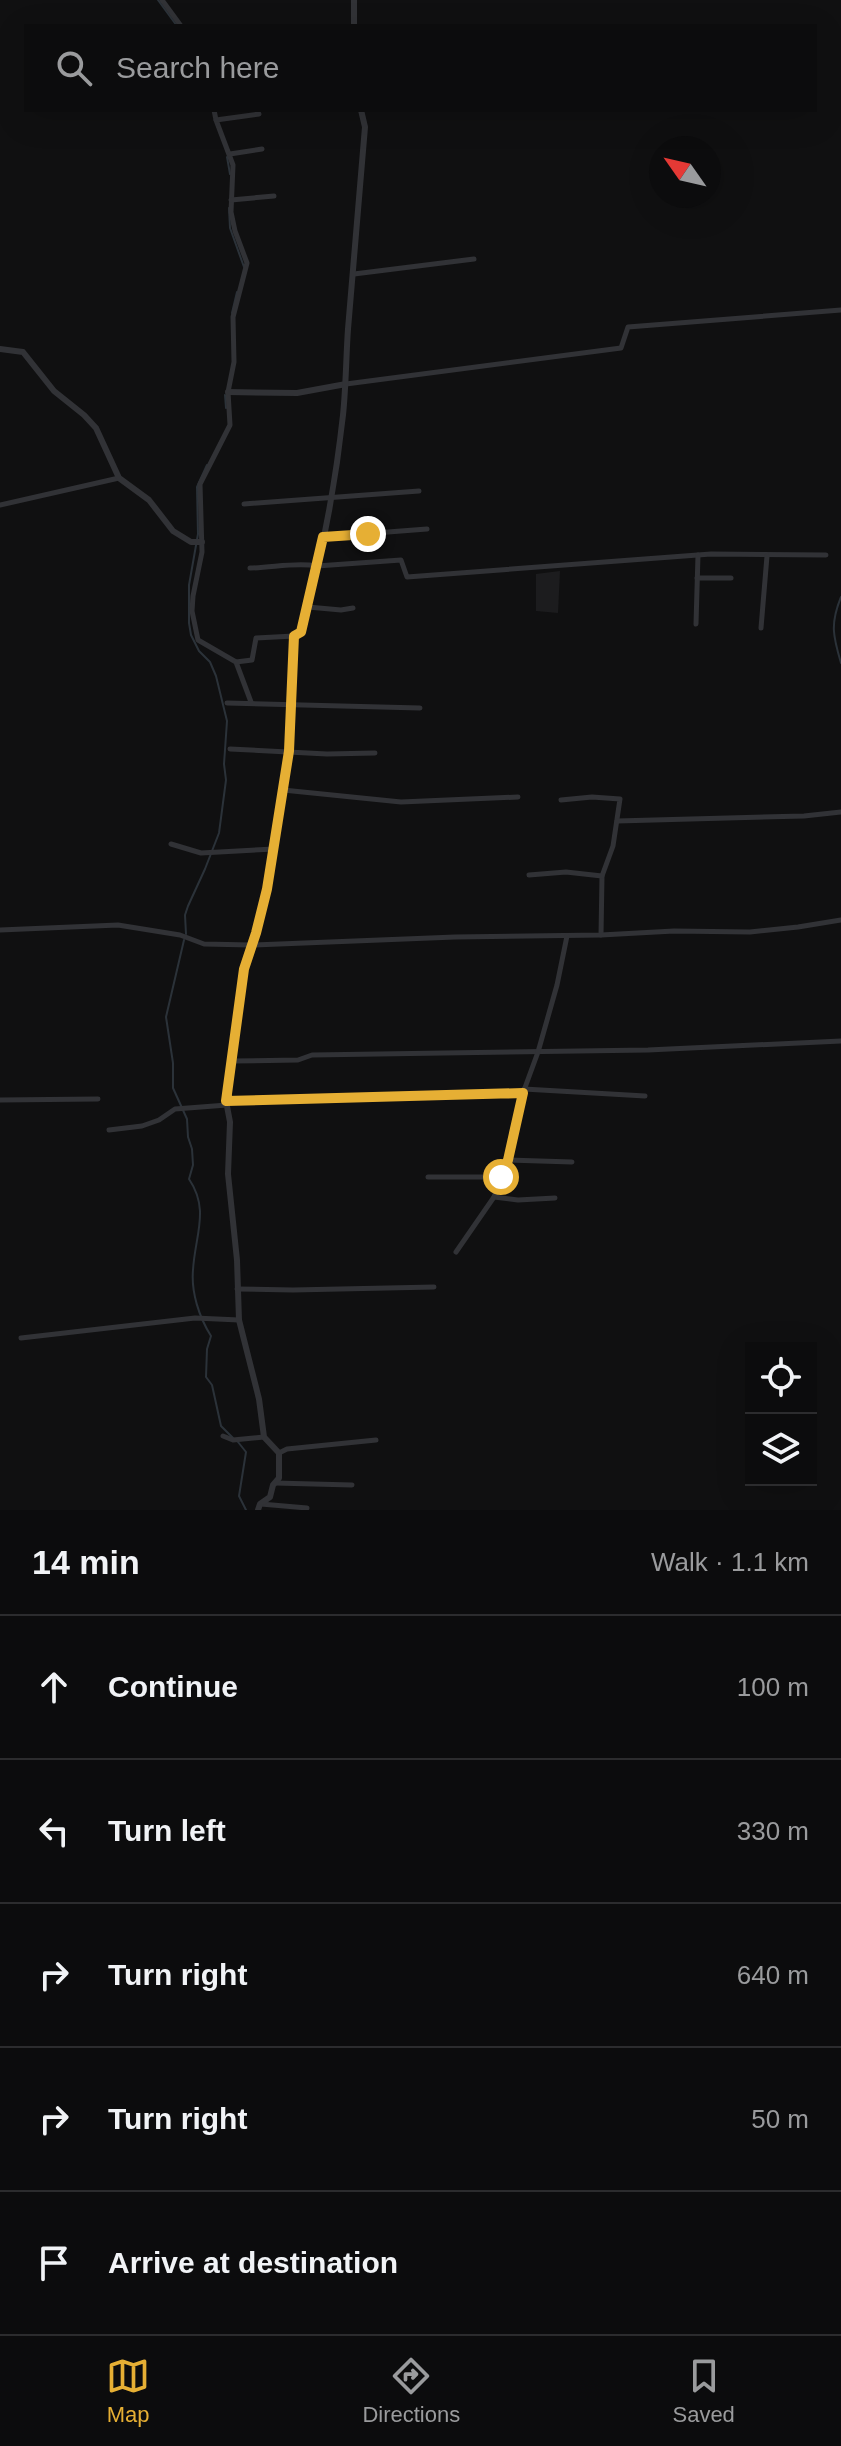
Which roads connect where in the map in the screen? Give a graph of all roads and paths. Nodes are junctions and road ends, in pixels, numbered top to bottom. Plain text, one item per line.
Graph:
1 (162, 0) edge
2 (354, 0) edge
3 (180, 24) edge
4 (354, 24) edge
5 (214, 112) edge
6 (361, 112) edge
7 (259, 114) dead end
8 (216, 120) junction
9 (262, 149) dead end
10 (230, 154) junction
11 (274, 196) dead end
12 (231, 200) junction
13 (474, 259) dead end
14 (354, 274) junction
15 (841, 310) edge
16 (0, 349) edge
17 (346, 384) junction
18 (228, 392) junction
19 (119, 478) junction
20 (419, 491) dead end
21 (330, 499) junction
22 (244, 504) dead end
23 (0, 505) edge
24 (427, 529) dead end
25 (323, 537) junction
26 (202, 542) junction
27 (698, 555) junction
28 (826, 555) dead end
29 (767, 556) junction
30 (317, 566) junction
31 (250, 568) dead end
32 (697, 578) junction
33 (731, 578) dead end
34 (308, 607) junction
35 (353, 608) dead end
36 (696, 624) dead end
37 (761, 628) dead end
38 (294, 636) junction
39 (236, 662) junction
40 (251, 702) junction
41 (227, 703) dead end
42 (291, 705) junction
43 (420, 708) dead end
44 (230, 749) dead end
45 (289, 751) junction
46 (375, 753) dead end
47 (283, 790) junction
48 (518, 797) dead end
49 (561, 800) dead end
50 (841, 812) edge
51 (617, 821) junction
52 (171, 844) dead end
53 (274, 849) junction
54 (529, 875) dead end
55 (602, 876) junction
56 (841, 920) edge
57 (0, 930) edge
58 (601, 935) junction
59 (567, 936) junction
60 (251, 945) junction
61 (841, 1041) edge
62 (538, 1052) junction
63 (232, 1061) junction
64 (524, 1091) junction
65 (645, 1096) dead end
66 (98, 1099) dead end
67 (0, 1100) edge
68 (226, 1103) junction
69 (109, 1130) dead end
70 (508, 1160) junction
71 (572, 1162) dead end
72 (428, 1177) dead end
73 (501, 1177) junction
74 (494, 1197) junction
75 (555, 1198) dead end
76 (456, 1252) dead end
77 (434, 1287) dead end
78 (236, 1289) junction
79 (239, 1320) junction
80 (21, 1338) dead end
81 (223, 1436) dead end
82 (264, 1437) junction
83 (376, 1440) dead end
84 (279, 1453) junction
85 (274, 1483) junction
86 (352, 1485) dead end
87 (259, 1507) edge
88 (307, 1508) dead end

1 - 3 street
2 - 4 street
5 - 8 street
6 - 14 street
7 - 8 street
8 - 10 street
9 - 10 street
10 - 12 street
11 - 12 street
12 - 18 street
13 - 14 street
14 - 17 street
15 - 17 street
16 - 19 street
17 - 18 street
17 - 21 street
18 - 26 street
19 - 23 street
19 - 26 street
20 - 21 street
21 - 22 street
21 - 25 street
24 - 25 street
25 - 30 street
26 - 39 street
27 - 29 street
27 - 30 street
27 - 32 street
28 - 29 street
29 - 37 street
30 - 31 street
30 - 34 street
32 - 33 street
32 - 36 street
34 - 35 street
34 - 38 street
38 - 39 street
38 - 42 street
39 - 40 street
40 - 41 street
40 - 42 street
42 - 43 street
42 - 45 street
44 - 45 street
45 - 46 street
45 - 47 street
47 - 48 street
47 - 53 street
49 - 51 street
50 - 51 street
51 - 55 street
52 - 53 street
53 - 60 street
54 - 55 street
55 - 58 street
56 - 58 street
57 - 60 street
58 - 59 street
59 - 60 street
59 - 62 street
60 - 63 street
61 - 62 street
62 - 63 street
62 - 64 street
63 - 68 street
64 - 65 street
64 - 68 street
64 - 70 street
66 - 67 street
68 - 69 street
68 - 78 street
70 - 71 street
70 - 73 street
72 - 73 street
73 - 74 street
74 - 75 street
74 - 76 street
77 - 78 street
78 - 79 street
79 - 80 street
79 - 82 street
81 - 82 street
82 - 84 street
83 - 84 street
84 - 85 street
85 - 86 street
85 - 87 street
87 - 88 street

